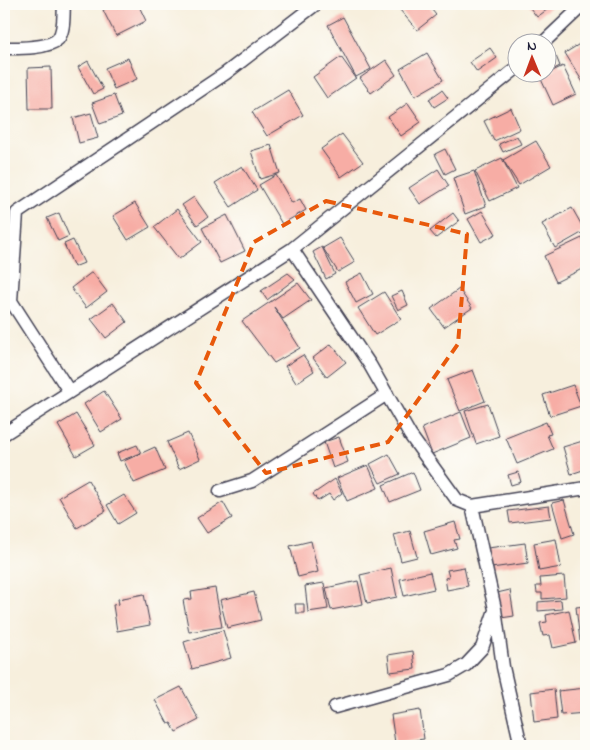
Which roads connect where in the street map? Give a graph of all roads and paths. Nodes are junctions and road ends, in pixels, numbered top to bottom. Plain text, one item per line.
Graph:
1 (64, 4) edge
2 (316, 4) edge
3 (584, 4) edge
4 (555, 32) edge
5 (4, 48) edge
6 (508, 75) edge
7 (292, 250) junction
8 (69, 391) junction
9 (387, 394) junction
10 (4, 434) edge
11 (586, 488) edge
12 (220, 491) dead end
13 (472, 506) junction
14 (495, 609) junction
15 (335, 707) dead end
16 (521, 746) edge

1 - 5 street
2 - 8 street
3 - 4 street
6 - 7 street
7 - 8 street
7 - 9 street
8 - 10 street
9 - 12 street
9 - 13 street
11 - 13 street
13 - 14 street
14 - 15 street
14 - 16 street

